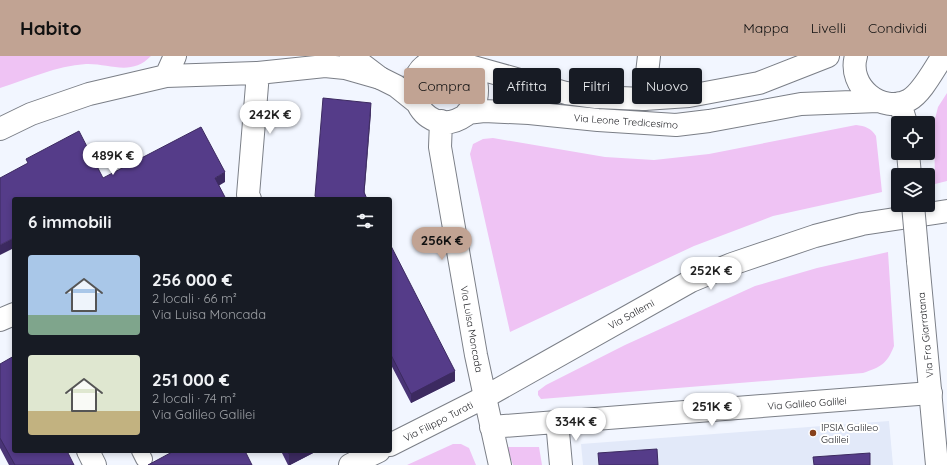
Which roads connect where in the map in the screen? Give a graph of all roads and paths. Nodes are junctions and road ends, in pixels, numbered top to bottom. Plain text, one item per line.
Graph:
1 (176, 56) edge
2 (351, 56) edge
3 (649, 56) edge
4 (828, 56) edge
5 (856, 56) edge
6 (943, 56) edge
7 (451, 60) edge
8 (928, 66) edge
9 (423, 68) edge
10 (648, 68) edge
11 (258, 73) junction
12 (166, 76) junction
13 (380, 78) junction
14 (404, 92) edge
15 (702, 94) edge
16 (632, 98) edge
17 (878, 101) junction
18 (418, 104) edge
19 (467, 113) junction
20 (903, 113) edge
21 (441, 121) junction
22 (0, 129) edge
23 (246, 197) edge
24 (947, 211) edge
25 (914, 212) edge
26 (12, 315) edge
27 (0, 320) edge
28 (931, 393) junction
29 (485, 396) junction
30 (557, 422) junction
31 (491, 427) junction
32 (392, 444) edge
33 (89, 453) edge
34 (375, 453) edge
35 (95, 465) edge
36 (350, 465) edge
37 (500, 465) edge
38 (561, 465) edge
39 (937, 465) edge

1 - 12 street
2 - 13 street
3 - 10 street
4 - 15 street
5 - 17 street
6 - 8 street
7 - 9 street
7 - 16 street
7 - 19 street
8 - 20 street
11 - 12 street
11 - 13 street
11 - 23 street
12 - 22 street
13 - 14 street
17 - 19 street, Via Leone Tredicesimo
17 - 20 street, Via Leone Tredicesimo
18 - 21 street
19 - 21 street
21 - 29 street, Via Luisa Moncada
24 - 29 street, Via Sallemi
25 - 28 street, Via Fra Giarratana, bridge
26 - 27 street
28 - 30 street, Via Galileo Galilei
28 - 39 street, Via Fra Giarratana
29 - 31 street, Via Luisa Moncada
29 - 32 street, Via Filippo Turati
30 - 31 street, Via Galileo Galilei
30 - 38 street
31 - 37 street, Via Luisa Moncada
33 - 35 street
34 - 36 street

